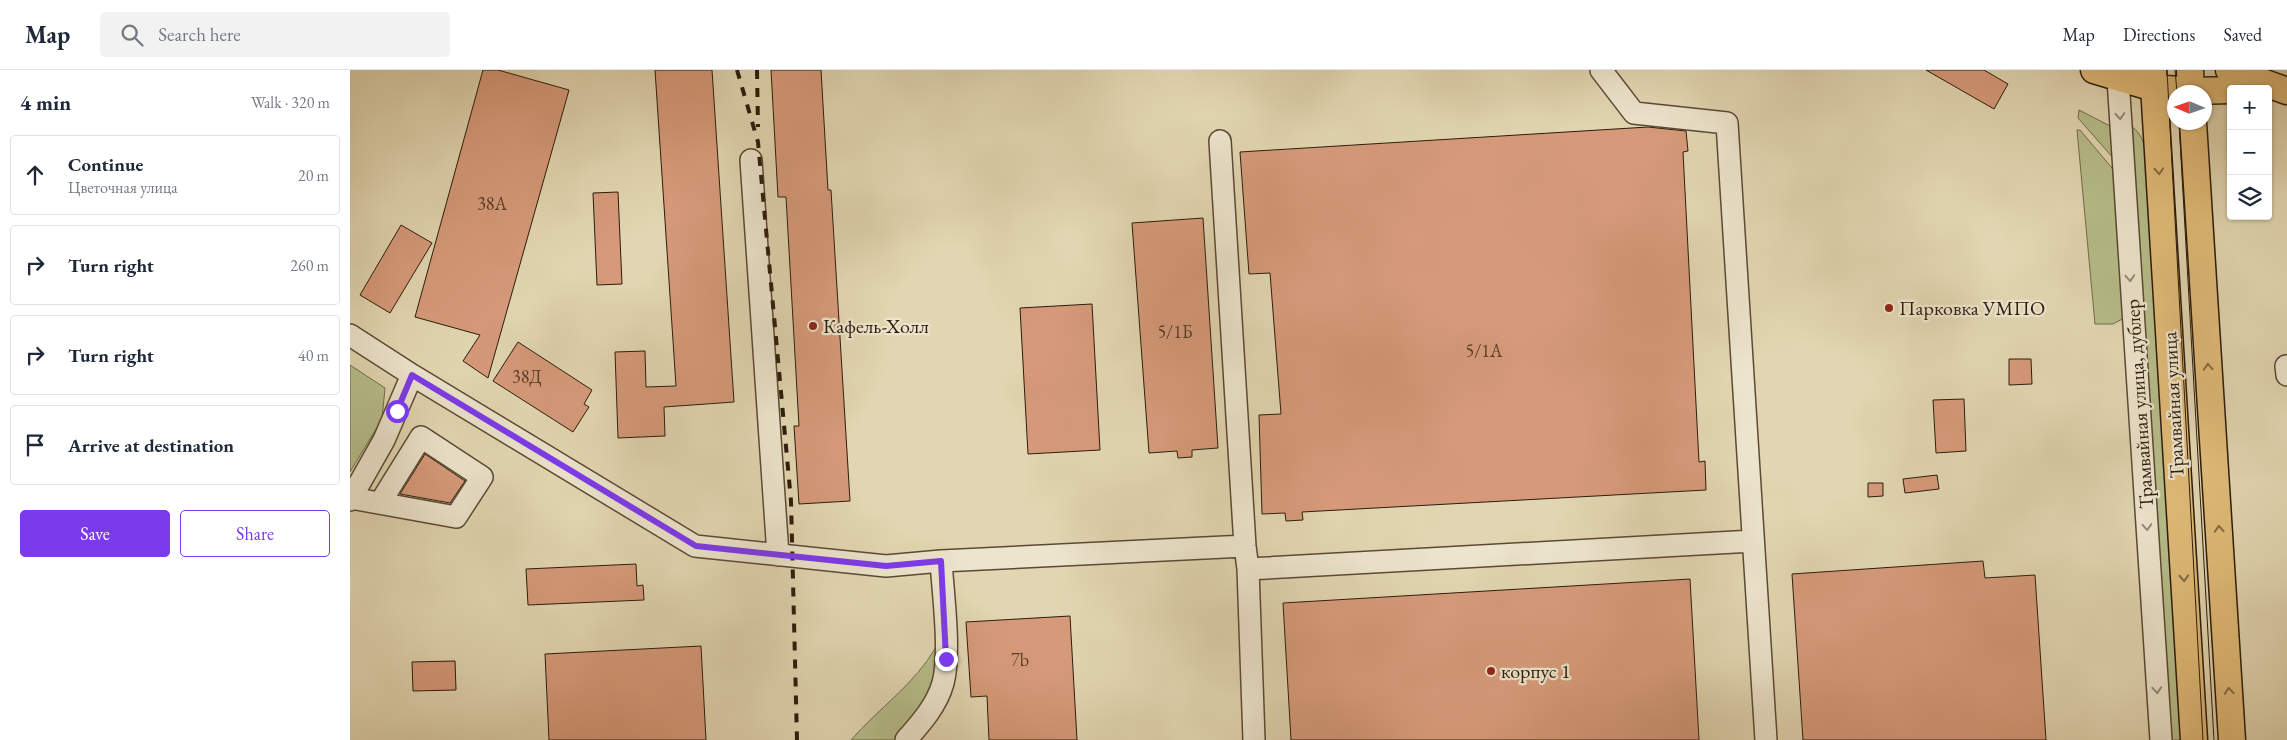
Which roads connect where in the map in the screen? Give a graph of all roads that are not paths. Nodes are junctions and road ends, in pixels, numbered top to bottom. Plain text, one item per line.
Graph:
1 (1601, 70) edge
2 (2229, 70) edge
3 (2112, 73) edge
4 (2154, 79) edge
5 (2191, 84) edge
6 (2263, 85) edge
7 (2227, 89) edge
8 (2194, 130) edge
9 (1220, 141) dead end
10 (751, 160) dead end
11 (350, 335) edge
12 (2286, 366) edge
13 (412, 375) junction
14 (2287, 375) edge
15 (351, 499) edge
16 (380, 503) junction
17 (1753, 541) junction
18 (1244, 546) junction
19 (778, 555) junction
20 (941, 561) junction
21 (1248, 569) junction
22 (906, 740) edge
23 (1254, 740) edge
24 (1766, 740) edge
25 (2161, 740) edge
26 (2194, 740) edge
27 (2232, 740) edge

1 - 17 street
2 - 6 main road
3 - 4 main road
3 -> 25 street, Трамвайная улица, дублер
4 - 5 main road
4 -> 26 main road, Трамвайная улица
5 - 7 main road
27 -> 8 main road, Трамвайная улица
9 - 18 street
10 - 19 street
11 - 13 street
12 - 14 street
13 - 15 street
13 - 19 street
15 - 16 street
16 - 16 street
17 - 21 street
17 - 24 street
18 - 20 street
18 - 21 street
19 - 20 street
20 - 22 street
21 - 23 street

